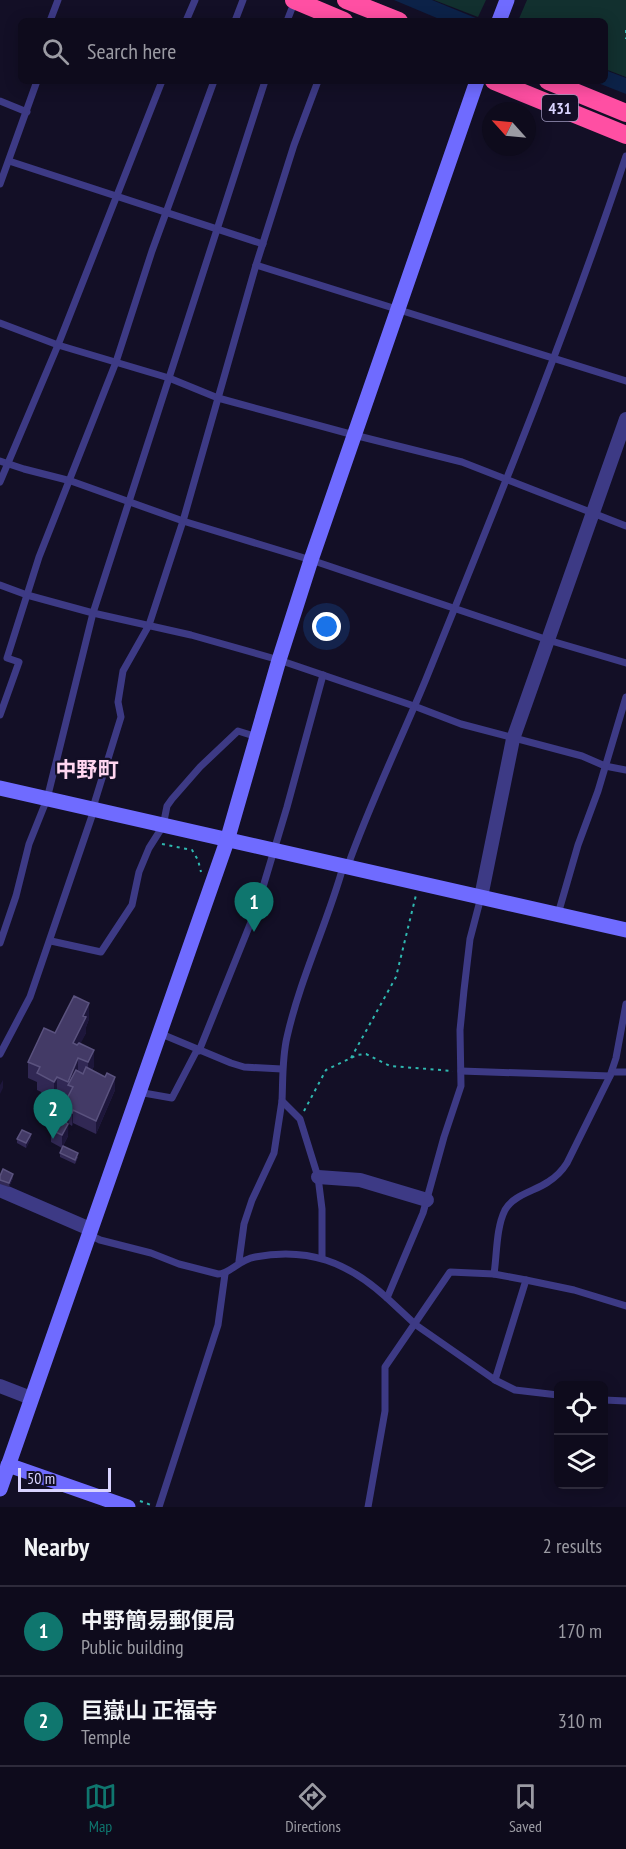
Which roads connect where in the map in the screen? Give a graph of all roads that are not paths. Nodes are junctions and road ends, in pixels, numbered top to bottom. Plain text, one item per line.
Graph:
1 (58, 0) edge
2 (195, 0) edge
3 (243, 0) edge
4 (294, 0) edge
5 (346, 0) edge
6 (507, 0) edge
7 (51, 18) edge
8 (187, 18) edge
9 (236, 18) edge
10 (287, 18) edge
11 (337, 18) edge
12 (391, 18) edge
13 (500, 18) edge
14 (37, 84) edge
15 (161, 84) edge
16 (213, 84) edge
17 (264, 84) edge
18 (317, 84) edge
19 (476, 84) edge
20 (502, 84) edge
21 (556, 84) edge
22 (0, 101) edge
23 (27, 112) junction
24 (626, 112) edge
25 (626, 135) edge
26 (626, 156) edge
27 (9, 161) junction
28 (0, 184) edge
29 (116, 196) junction
30 (166, 211) junction
31 (219, 228) junction
32 (263, 244) junction
33 (256, 265) junction
34 (398, 309) junction
35 (0, 323) edge
36 (58, 345) junction
37 (553, 358) junction
38 (116, 362) junction
39 (169, 378) junction
40 (626, 381) edge
41 (218, 398) junction
42 (626, 419) edge
43 (354, 435) junction
44 (0, 461) edge
45 (8, 464) junction
46 (505, 480) junction
47 (71, 481) junction
48 (0, 482) edge
49 (130, 502) junction
50 (592, 513) junction
51 (183, 521) junction
52 (626, 526) edge
53 (311, 560) junction
54 (0, 585) edge
55 (27, 595) junction
56 (453, 609) junction
57 (93, 613) junction
58 (149, 625) junction
59 (548, 640) junction
60 (279, 660) junction
61 (626, 663) edge
62 (323, 675) junction
63 (626, 697) edge
64 (414, 706) junction
65 (0, 715) edge
66 (257, 737) junction
67 (513, 739) junction
68 (605, 766) junction
69 (626, 770) edge
70 (0, 788) edge
71 (47, 799) junction
72 (94, 810) junction
73 (163, 826) junction
74 (227, 841) junction
75 (273, 851) junction
76 (345, 867) junction
77 (481, 897) junction
78 (558, 914) junction
79 (626, 930) edge
80 (51, 941) junction
81 (0, 943) edge
82 (626, 1004) edge
83 (159, 1033) junction
84 (198, 1050) junction
85 (0, 1054) edge
86 (282, 1069) junction
87 (461, 1071) junction
88 (626, 1072) edge
89 (611, 1074) junction
90 (138, 1092) junction
91 (282, 1101) junction
92 (318, 1177) junction
93 (1, 1193) edge
94 (427, 1200) junction
95 (89, 1232) junction
96 (322, 1257) junction
97 (239, 1261) junction
98 (225, 1274) junction
99 (494, 1274) junction
100 (526, 1280) junction
101 (387, 1298) junction
102 (626, 1306) edge
103 (416, 1325) junction
104 (495, 1380) junction
105 (0, 1386) edge
106 (554, 1395) edge
107 (31, 1398) junction
108 (608, 1400) edge
109 (626, 1401) edge
110 (8, 1465) junction
111 (0, 1489) edge
112 (130, 1503) edge
113 (156, 1506) edge
114 (368, 1507) edge

1 - 7 lane
2 - 8 lane
3 - 9 lane
4 - 10 lane
4 - 11 highway
5 - 12 highway
6 - 13 street
14 - 23 lane
15 - 29 lane
16 - 30 lane
17 - 31 lane
18 - 32 lane
19 - 34 street
20 - 25 highway, 431
21 - 24 highway, 431
22 - 23 lane
23 - 27 lane
26 - 37 lane
27 - 28 lane
27 - 29 lane
29 - 30 lane
29 - 36 lane
30 - 31 lane
30 - 38 lane
31 - 32 lane
31 - 39 lane
32 - 33 lane
33 - 34 lane
33 - 41 lane
34 - 37 lane
34 - 43 street
35 - 36 lane
36 - 38 lane
36 - 45 lane
37 - 40 lane
37 - 46 lane
38 - 39 lane
38 - 47 lane
39 - 41 lane
39 - 49 lane
41 - 43 lane
41 - 51 lane
42 - 50 street
43 - 46 lane
43 - 53 street
44 - 45 lane
45 - 47 lane
45 - 48 lane
46 - 50 lane
46 - 56 lane
47 - 49 lane
47 - 55 lane
49 - 51 lane
49 - 57 lane
50 - 52 lane
50 - 59 street
51 - 53 lane
51 - 58 lane
53 - 56 lane
53 - 60 street
54 - 55 lane
55 - 57 lane
55 - 65 lane
56 - 59 lane
56 - 64 lane
57 - 58 lane
57 - 71 lane
58 - 60 lane
58 - 72 lane
59 - 61 lane
59 - 67 street
60 - 62 lane
60 - 66 street
62 - 64 lane
62 - 75 lane
63 - 68 lane
64 - 67 lane
64 - 76 lane
66 - 73 lane
66 - 74 street
67 - 68 lane
67 - 77 street
68 - 69 lane
68 - 78 lane
70 - 71 street
71 - 72 street
71 - 81 lane
72 - 73 street
72 - 80 lane
73 - 74 street
73 - 80 lane
74 - 75 street
74 - 83 street
75 - 76 street
75 - 84 lane
76 - 77 street
76 - 86 lane
77 - 78 street
77 - 87 lane
78 - 79 street
80 - 85 lane
82 - 89 lane
83 - 84 lane
83 - 90 street
84 - 86 lane
84 - 90 lane
86 - 91 lane
87 - 89 lane
87 - 94 lane
88 - 89 lane
89 - 99 lane
90 - 95 street
91 - 92 lane
91 - 97 lane
92 - 94 street
92 - 96 lane
93 - 95 street
94 - 101 lane
95 - 98 lane
95 - 107 street
96 - 97 lane
96 - 101 lane
97 - 98 lane
98 - 113 lane
99 - 100 lane
99 - 103 lane
100 - 102 lane
100 - 104 lane
101 - 103 lane
103 - 104 lane
103 - 114 lane
104 - 106 lane
105 - 107 street
107 - 110 street
108 - 109 lane
110 - 111 street
110 - 112 street

